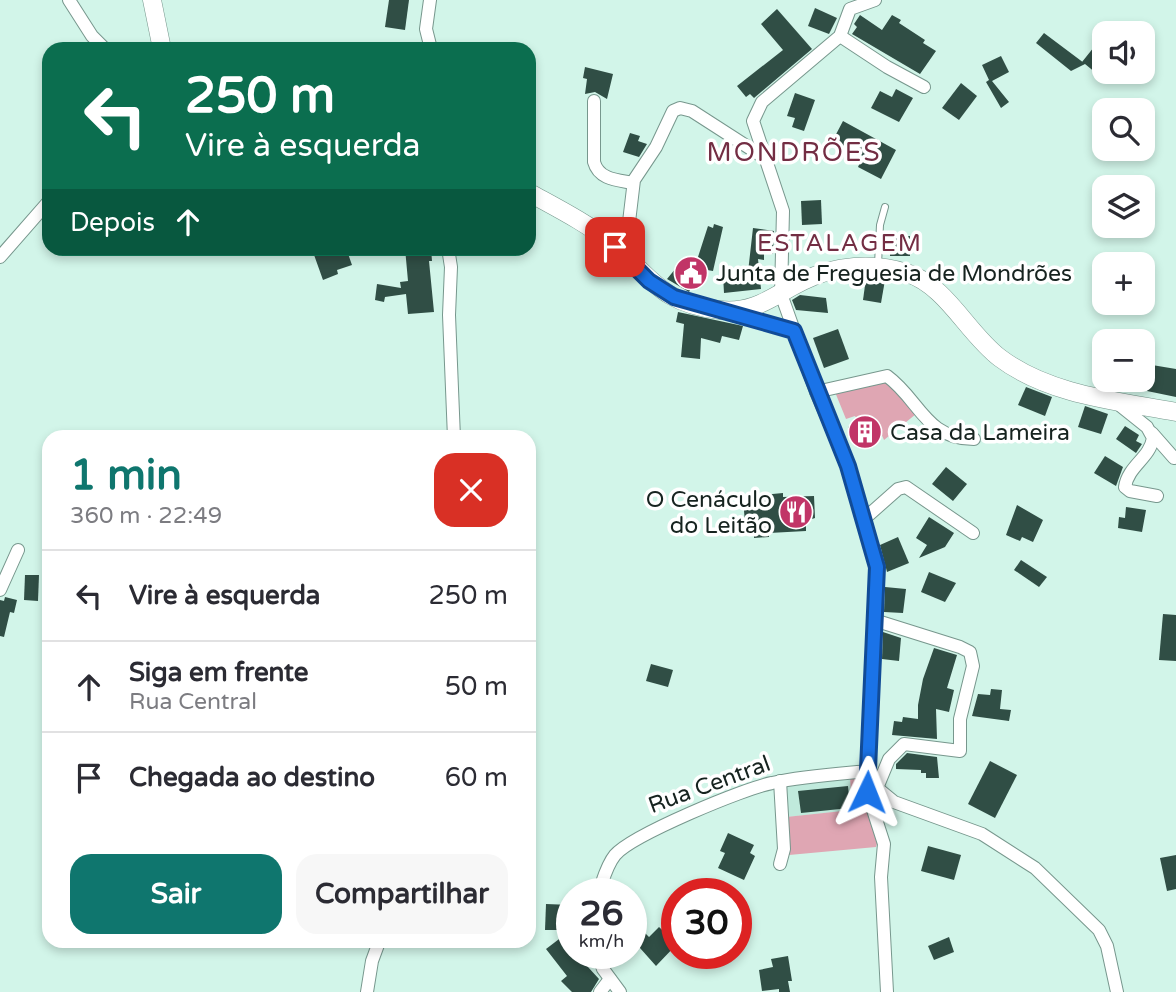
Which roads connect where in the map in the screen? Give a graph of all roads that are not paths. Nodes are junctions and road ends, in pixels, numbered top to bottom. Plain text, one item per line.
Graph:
1 (69, 0) edge
2 (152, 0) edge
3 (430, 0) edge
4 (875, 0) edge
5 (840, 36) junction
6 (97, 42) edge
7 (161, 42) edge
8 (429, 42) edge
9 (924, 87) dead end
10 (594, 101) dead end
11 (765, 158) junction
12 (634, 183) junction
13 (536, 197) edge
14 (885, 207) dead end
15 (42, 209) edge
16 (449, 256) edge
17 (0, 257) edge
18 (878, 266) junction
19 (639, 271) junction
20 (781, 294) junction
21 (706, 308) junction
22 (794, 331) junction
23 (816, 392) junction
24 (1114, 400) junction
25 (1176, 412) edge
26 (454, 430) edge
27 (1152, 433) junction
28 (975, 439) dead end
29 (1146, 453) junction
30 (1175, 458) edge
31 (1157, 496) dead end
32 (863, 520) junction
33 (974, 533) dead end
34 (18, 550) dead end
35 (0, 590) edge
36 (874, 620) junction
37 (869, 771) junction
38 (779, 781) junction
39 (877, 788) junction
40 (780, 864) dead end
41 (605, 878) edge
42 (377, 948) edge
43 (605, 969) edge
44 (610, 979) junction
45 (367, 992) edge
46 (600, 992) edge
47 (620, 992) edge
48 (887, 992) edge
49 (1116, 992) edge

1 - 6 street
2 - 7 main road
3 - 8 street
4 - 5 street
5 - 9 street
5 - 11 street
10 - 12 street
11 - 12 street
11 - 20 street
12 - 19 street
13 - 19 main road
14 - 18 lane
15 - 17 street
16 - 26 street
18 - 20 main road
18 - 24 main road
19 - 21 main road
20 - 21 main road
20 - 22 street
21 - 22 street
22 - 23 street
23 - 28 street
23 - 32 street
24 - 25 main road
24 - 27 street
27 - 29 street
27 - 30 street
29 - 30 street
29 - 31 street
32 - 33 street
32 - 36 street
34 - 35 street
36 - 37 street
36 - 39 street
37 - 38 street, Rua Central
37 - 39 street
37 - 48 street
38 - 40 street
38 - 41 street, Rua Central
39 - 49 street
42 - 45 street
43 - 44 street
44 - 46 street
44 - 47 street

